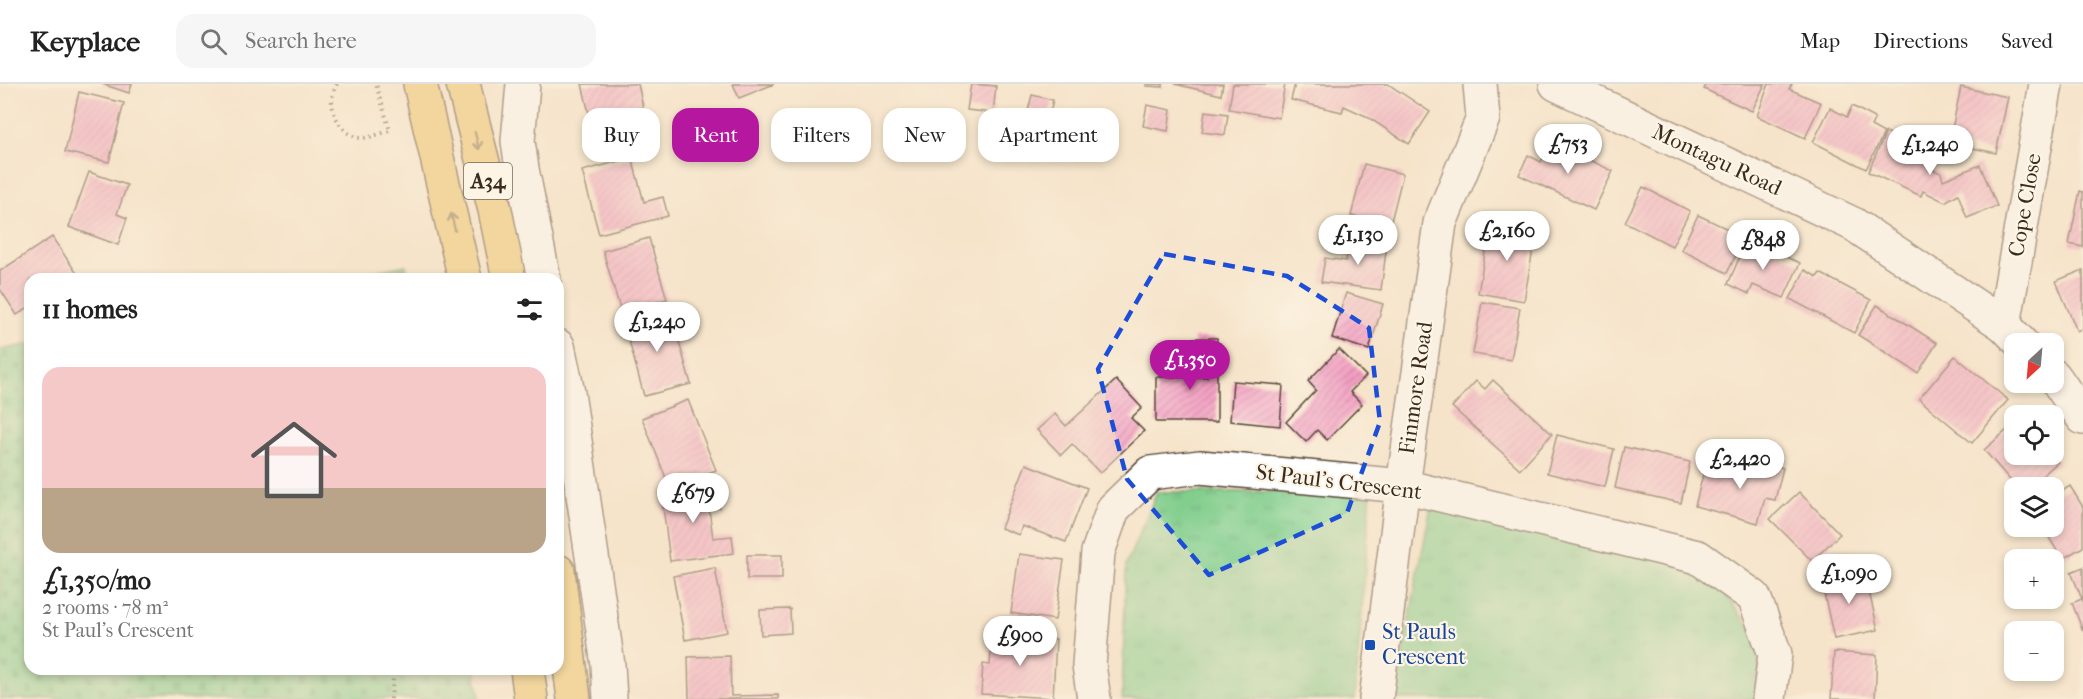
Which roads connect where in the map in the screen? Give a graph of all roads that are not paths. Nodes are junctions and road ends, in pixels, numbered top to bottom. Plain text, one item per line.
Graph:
1 (420, 84) edge
2 (463, 84) edge
3 (523, 84) edge
4 (1480, 84) edge
5 (1556, 84) edge
6 (2046, 84) edge
7 (464, 273) edge
8 (508, 273) edge
9 (543, 273) edge
10 (2012, 333) edge
11 (2013, 333) edge
12 (564, 374) edge
13 (2064, 390) edge
14 (2083, 417) edge
15 (1402, 486) junction
16 (564, 619) edge
17 (528, 675) edge
18 (531, 699) edge
19 (574, 699) edge
20 (610, 699) edge
21 (1094, 699) edge
22 (1376, 699) edge
23 (1769, 699) edge

7 -> 1 highway, A34
2 -> 8 highway, A34
3 - 9 street
4 - 15 street, Finmore Road
5 - 10 street, Montagu Road
6 - 11 street, Cope Close
12 - 20 street
13 - 14 street
15 - 21 street, St Paul's Crescent
15 - 22 street, Finmore Road
15 - 23 street, St Paul's Crescent
16 - 19 highway
17 - 18 highway

